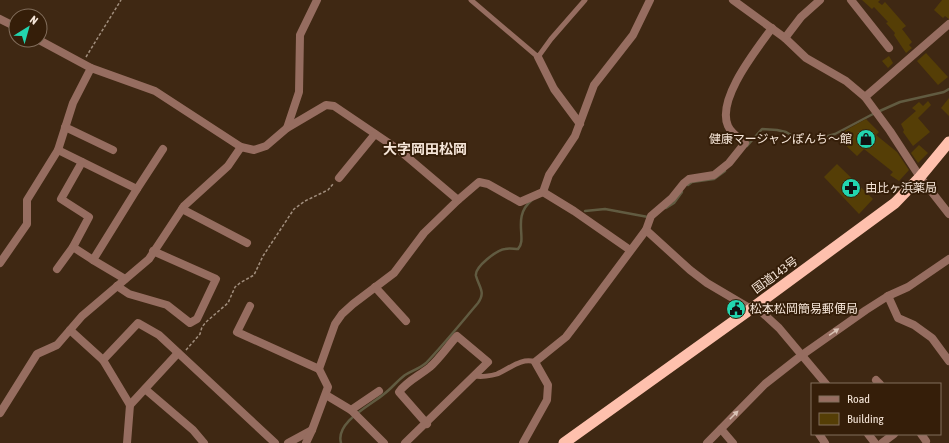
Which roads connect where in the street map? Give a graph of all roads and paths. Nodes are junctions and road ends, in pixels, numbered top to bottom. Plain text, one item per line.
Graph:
1 (121, 0) edge
2 (317, 0) edge
3 (471, 0) edge
4 (585, 0) edge
5 (650, 0) edge
6 (734, 0) edge
7 (820, 0) edge
8 (852, 0) edge
9 (949, 24) edge
10 (772, 28) junction
11 (785, 38) junction
12 (48, 45) edge
13 (889, 48) dead end
14 (538, 57) junction
15 (82, 64) junction
16 (91, 68) junction
17 (865, 97) junction
18 (580, 124) junction
19 (65, 127) junction
20 (287, 128) junction
21 (375, 134) junction
22 (949, 142) edge
23 (241, 146) junction
24 (163, 149) dead end
25 (58, 150) junction
26 (114, 150) dead end
27 (82, 162) junction
28 (340, 178) joint
29 (920, 178) junction
30 (137, 189) junction
31 (542, 192) junction
32 (458, 200) junction
33 (182, 209) junction
34 (949, 214) edge
35 (646, 230) junction
36 (247, 243) dead end
37 (73, 247) junction
38 (630, 250) junction
39 (153, 251) junction
40 (949, 259) edge
41 (93, 260) junction
42 (0, 263) edge
43 (57, 269) dead end
44 (125, 279) junction
45 (117, 286) junction
46 (375, 286) junction
47 (888, 296) junction
48 (250, 306) dead end
49 (753, 307) junction
50 (406, 321) dead end
51 (70, 330) junction
52 (180, 355) junction
53 (802, 355) junction
54 (103, 360) junction
55 (949, 361) edge
56 (535, 362) junction
57 (320, 369) junction
58 (475, 376) junction
59 (825, 383) edge
60 (145, 389) junction
61 (379, 391) dead end
62 (326, 395) junction
63 (130, 405) junction
64 (0, 413) edge
65 (354, 413) junction
66 (426, 424) junction
67 (721, 429) junction
68 (312, 430) junction
69 (820, 435) edge
70 (869, 435) edge
71 (893, 435) edge
72 (922, 435) edge
73 (926, 441) dead end
74 (126, 443) edge
75 (204, 443) edge
76 (275, 443) edge
77 (288, 443) edge
78 (306, 443) edge
79 (384, 443) edge
80 (405, 443) edge
81 (523, 443) edge
82 (564, 443) edge
83 (707, 443) edge
84 (733, 443) edge
85 (826, 443) edge
86 (875, 443) edge
87 (882, 443) edge

1 - 15 path
2 - 20 street
3 - 14 lane
4 - 14 lane
5 - 18 street
6 - 10 street
7 - 11 street
8 - 13 street
9 - 17 street
10 - 11 street
10 - 35 street
11 - 17 street
12 - 15 street
14 - 18 street
15 - 16 street
16 - 19 street
16 - 23 street
17 - 29 street
18 - 31 street
19 - 25 street
19 - 26 street
20 - 21 street
20 - 23 street
21 - 28 street
21 - 32 street
22 - 29 highway, 国道143号
23 - 33 street
24 - 30 street
25 - 27 street
25 - 42 street
27 - 30 street
27 - 37 street
28 - 52 path
29 - 34 street
29 - 49 highway, 国道143号
30 - 41 street
31 - 32 street
31 - 38 street
32 - 46 street
33 - 36 street
33 - 39 street
35 - 38 street
35 - 49 street
37 - 41 street
37 - 43 street
38 - 56 street
39 - 44 street
39 - 45 street
40 - 47 street
41 - 44 street
44 - 45 street
45 - 51 street
46 - 50 street
46 - 57 street
53 -> 47 street
47 - 55 street
48 - 57 street
49 - 53 street
49 - 82 highway, 国道143号
51 - 54 street
51 - 64 street
52 - 54 street
52 - 60 street
52 - 76 street
53 - 59 street
67 -> 53 street
54 - 63 street
56 - 58 lane
56 - 81 street
57 - 62 street
58 - 66 street
58 - 66 street
60 - 63 street
60 - 75 street
61 - 65 street
62 - 65 street
62 - 68 street
63 - 74 street
65 - 79 street
66 - 80 street
67 - 83 street
67 - 84 street
68 - 77 street
68 - 78 street
69 - 85 street
70 - 86 street
71 - 87 street
72 - 73 street

